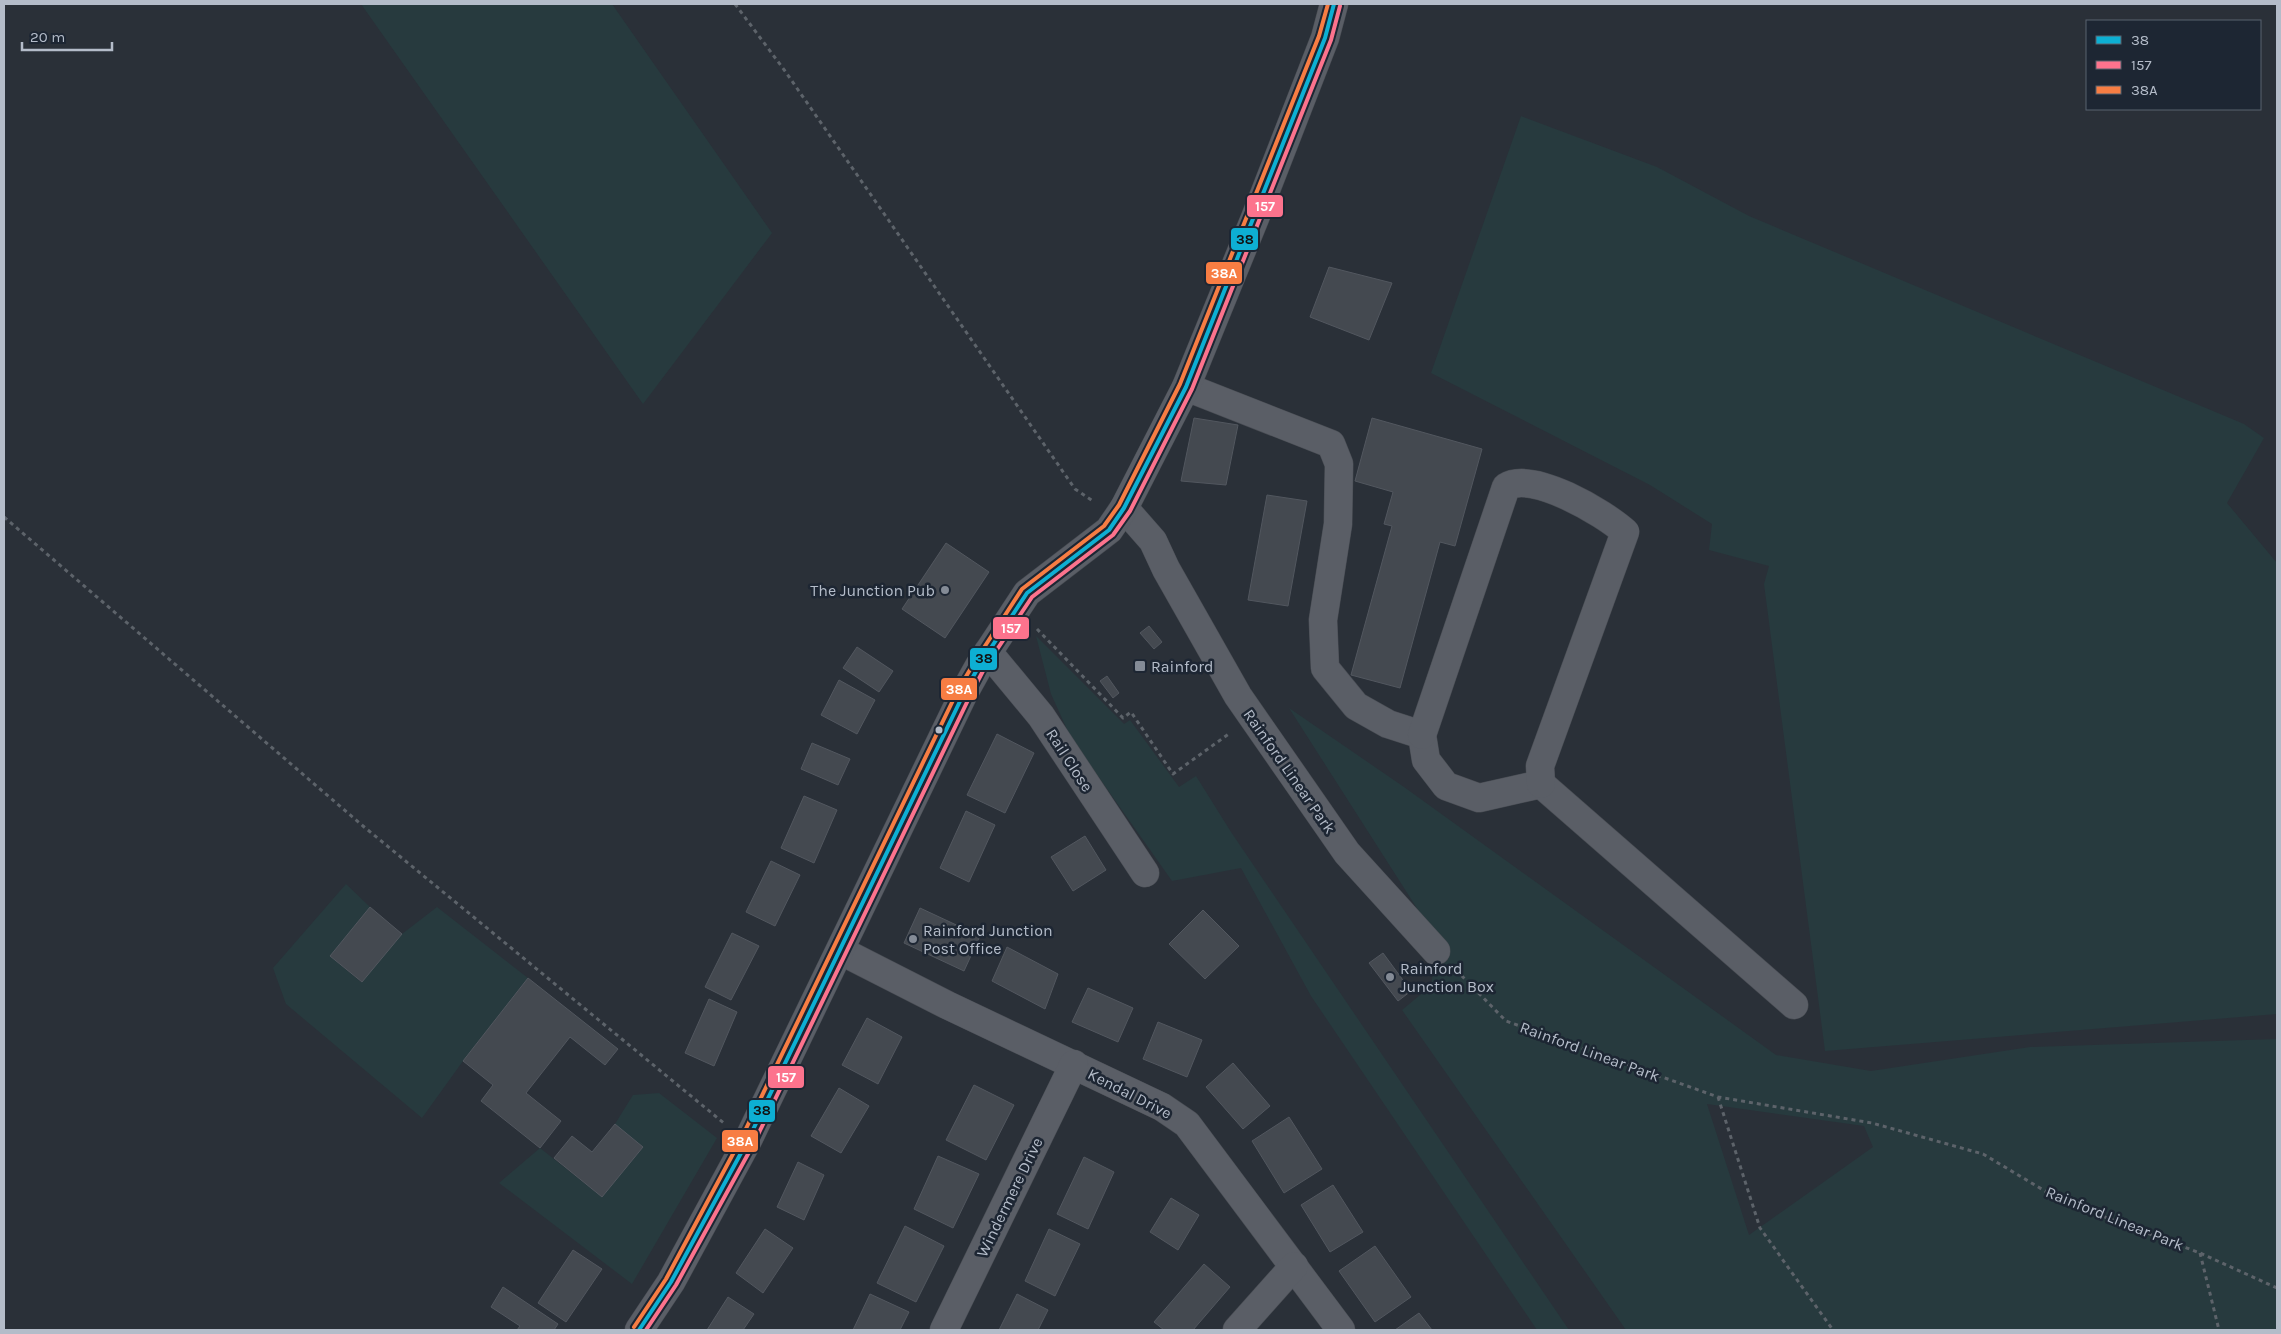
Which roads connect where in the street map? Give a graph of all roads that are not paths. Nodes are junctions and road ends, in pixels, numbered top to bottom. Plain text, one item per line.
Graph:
1 (1334, 4) edge
2 (1186, 387) junction
3 (1124, 508) junction
4 (988, 652) junction
5 (1422, 735) junction
6 (1541, 784) junction
7 (1145, 873) dead end
8 (841, 951) junction
9 (1436, 951) road end
10 (1794, 1005) dead end
11 (1074, 1064) junction
12 (1294, 1266) junction
13 (639, 1330) edge
14 (944, 1330) edge
15 (1237, 1330) edge
16 (1341, 1330) edge

1 - 2 street
2 - 3 street
2 - 5 street
3 - 4 street
3 - 9 street, Rainford Linear Park
4 - 7 street, Rail Close
4 - 8 street
5 - 6 street
5 - 6 street
6 - 10 street
8 - 11 street, Kendal Drive
8 - 13 street
11 - 12 street, Kendal Drive
11 - 14 street, Windermere Drive
12 - 15 street
12 - 16 street, Kendal Drive

